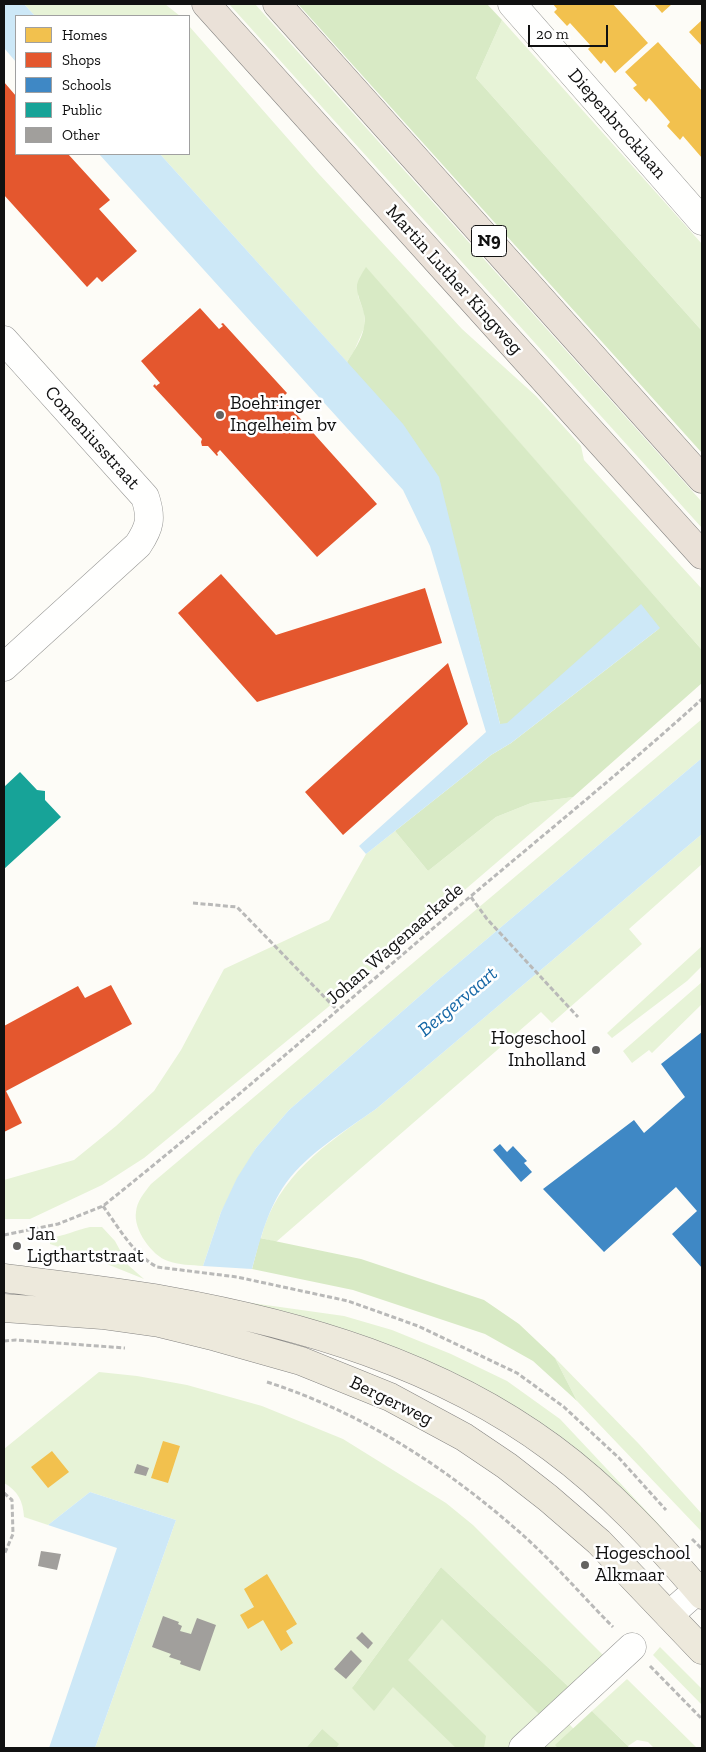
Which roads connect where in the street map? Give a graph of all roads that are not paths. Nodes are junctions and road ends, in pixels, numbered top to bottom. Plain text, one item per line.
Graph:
1 (192, 4) edge
2 (277, 4) edge
3 (512, 4) edge
4 (213, 12) edge
5 (702, 221) edge
6 (4, 340) edge
7 (702, 479) edge
8 (702, 555) edge
9 (4, 667) edge
10 (4, 1278) edge
11 (4, 1308) edge
12 (701, 1590) edge
13 (669, 1614) junction
14 (632, 1647) road end
15 (702, 1650) edge
16 (523, 1748) edge

1 - 4 highway, Martin Luther Kingweg
2 - 7 highway, N9
3 - 5 street, Diepenbrocklaan
4 - 8 highway, Martin Luther Kingweg
6 - 9 street, Comeniusstraat
10 - 12 main road, Bergerweg
11 - 13 main road, Bergerweg
12 - 13 street
13 - 15 main road, Bergerweg
14 - 16 street

